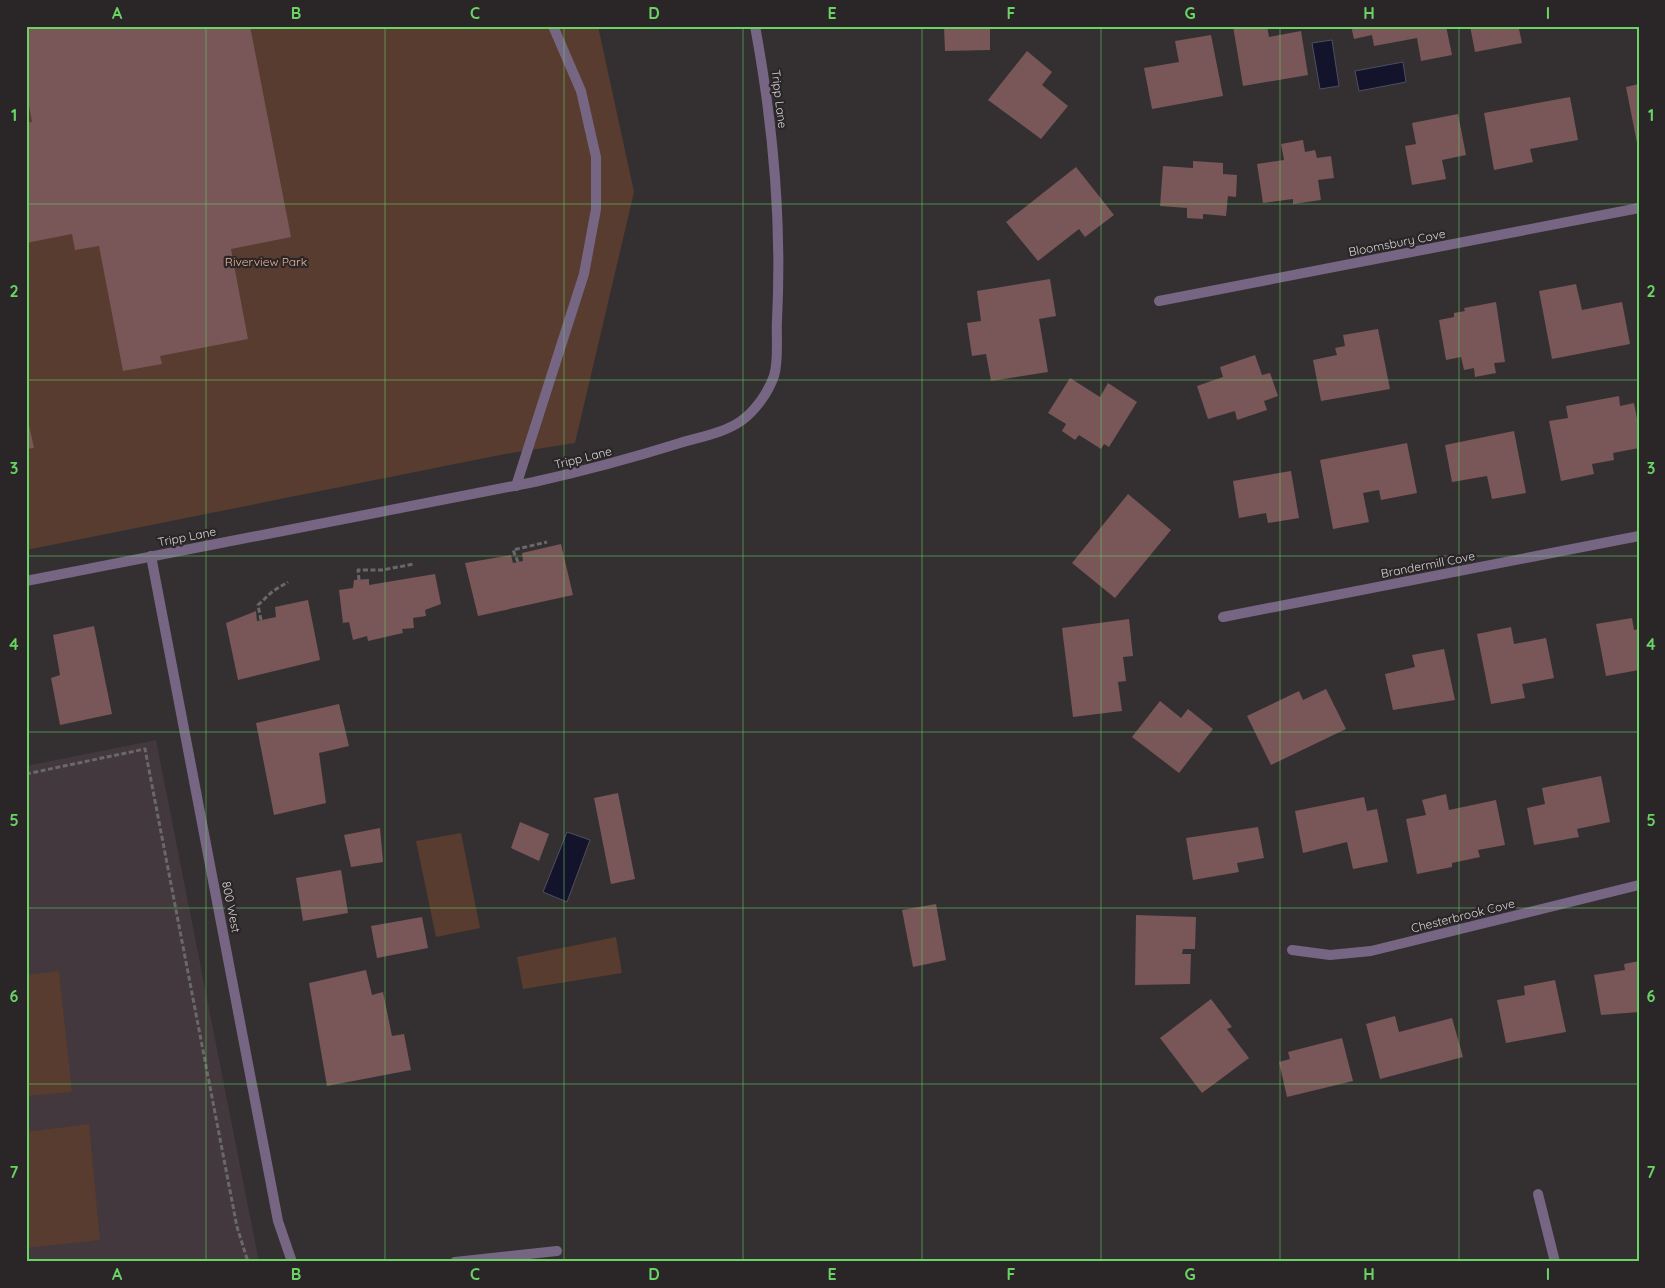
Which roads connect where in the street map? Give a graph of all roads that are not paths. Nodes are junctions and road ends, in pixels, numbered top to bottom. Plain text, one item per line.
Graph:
1 (553, 26) edge
2 (755, 26) edge
3 (1639, 208) edge
4 (1159, 301) dead end
5 (516, 486) junction
6 (1639, 536) edge
7 (151, 556) junction
8 (26, 581) edge
9 (1222, 617) dead end
10 (1639, 885) edge
11 (1292, 950) dead end
12 (1538, 1194) dead end
13 (556, 1251) dead end
14 (292, 1262) edge
15 (456, 1262) edge
16 (1555, 1262) edge

1 - 5 street
2 - 5 street, Tripp Lane
3 - 4 street, Bloomsbury Cove
5 - 7 street, Tripp Lane
6 - 9 street, Brandermill Cove
7 - 8 street, Tripp Lane
7 - 14 street, 800 West
10 - 11 street, Chesterbrook Cove
12 - 16 street
13 - 15 street

